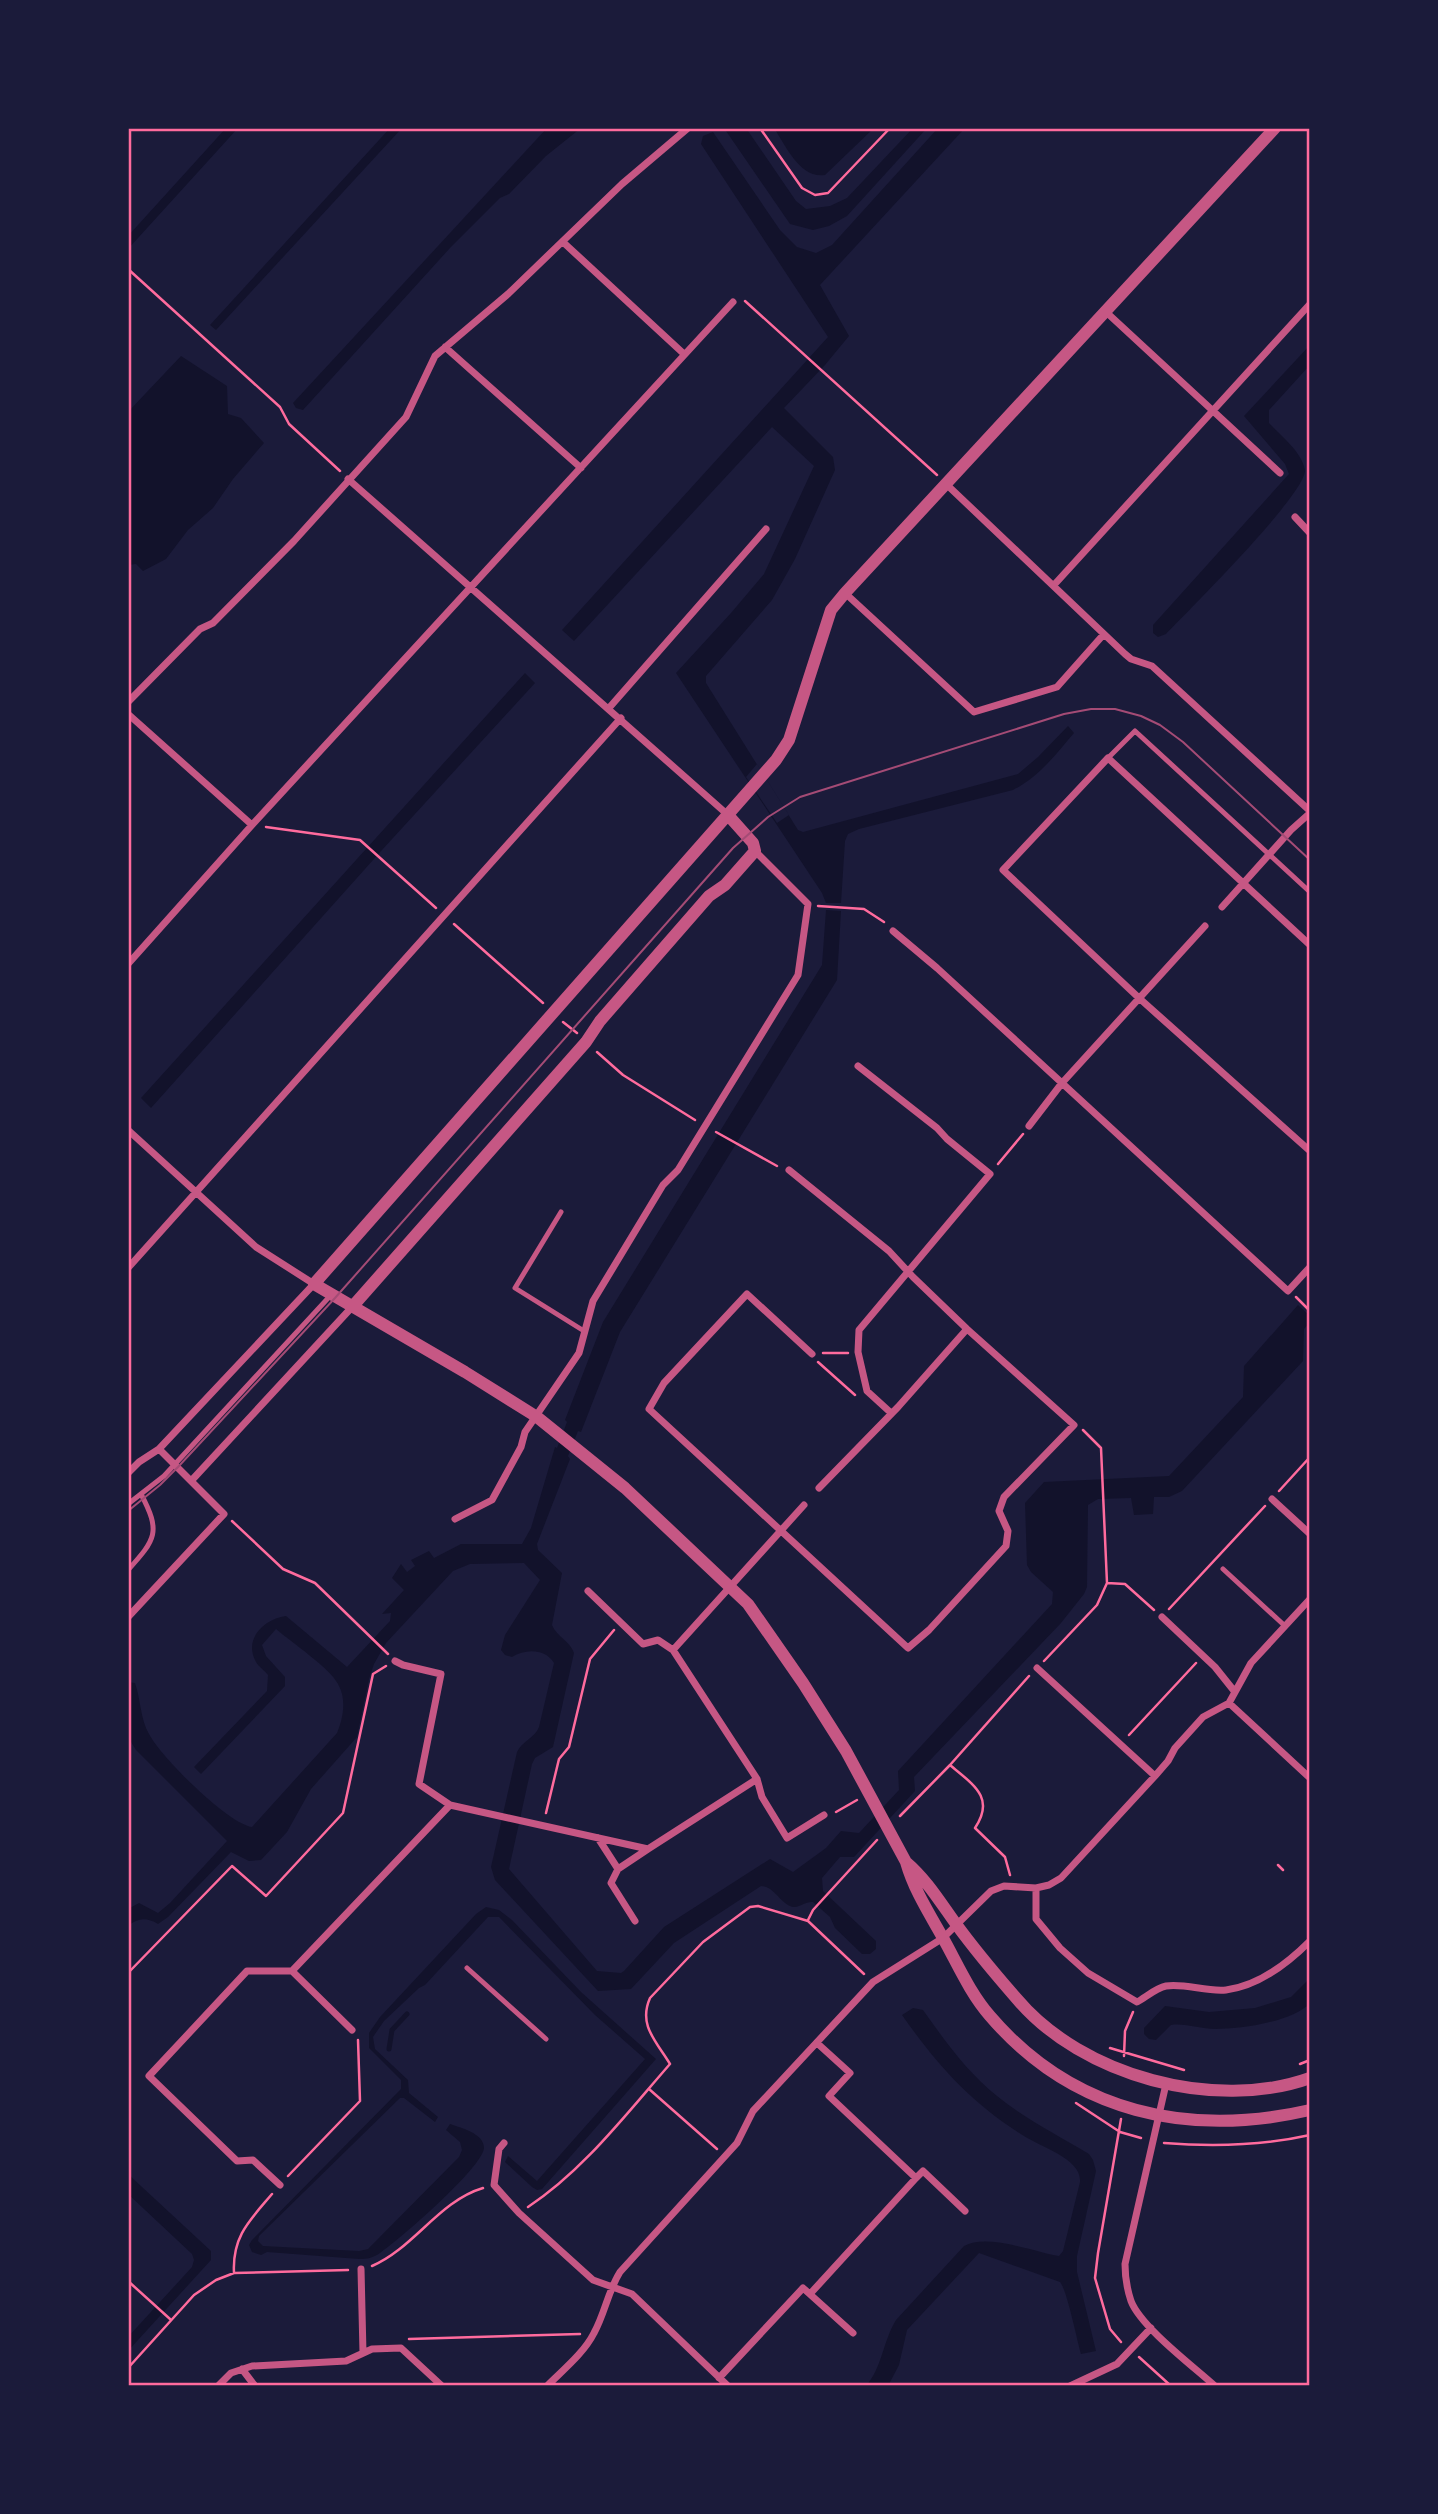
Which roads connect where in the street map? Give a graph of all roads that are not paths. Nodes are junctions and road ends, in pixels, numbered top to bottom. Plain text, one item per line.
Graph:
1 (688, 128) edge
2 (1275, 128) edge
3 (564, 243) junction
4 (733, 302) road end
5 (1310, 304) edge
6 (1104, 310) junction
7 (445, 347) junction
8 (684, 354) junction
9 (1213, 411) junction
10 (581, 468) junction
11 (1280, 473) dead end
12 (348, 479) junction
13 (945, 483) junction
14 (1295, 517) dead end
15 (766, 529) dead end
16 (1310, 533) edge
17 (1054, 585) junction
18 (471, 588) junction
19 (845, 593) junction
20 (1104, 634) junction
21 (128, 702) edge
22 (608, 708) junction
23 (128, 714) edge
24 (621, 718) junction
25 (1108, 758) junction
26 (1310, 812) edge
27 (728, 815) junction
28 (252, 825) junction
29 (755, 850) junction
30 (1269, 855) junction
31 (1243, 883) junction
32 (1310, 892) edge
33 (1222, 907) dead end
34 (1205, 926) dead end
35 (893, 931) road end
36 (1310, 946) edge
37 (128, 964) edge
38 (1139, 998) junction
39 (858, 1066) dead end
40 (1062, 1083) junction
41 (1029, 1126) road end
42 (128, 1130) edge
43 (1310, 1151) edge
44 (789, 1170) road end
45 (195, 1194) junction
46 (561, 1212) dead end
47 (1310, 1267) edge
48 (128, 1268) edge
49 (909, 1273) junction
50 (314, 1284) junction
51 (331, 1295) junction
52 (353, 1306) junction
53 (967, 1329) junction
54 (584, 1331) junction
55 (813, 1354) road end
56 (890, 1412) junction
57 (537, 1417) junction
58 (159, 1449) junction
59 (175, 1464) junction
60 (128, 1473) edge
61 (192, 1480) junction
62 (819, 1488) dead end
63 (142, 1494) junction
64 (1272, 1499) road end
65 (128, 1504) edge
66 (804, 1505) dead end
67 (455, 1519) dead end
68 (781, 1532) junction
69 (1310, 1534) edge
70 (1223, 1569) dead end
71 (128, 1570) edge
72 (729, 1586) junction
73 (588, 1591) dead end
74 (1310, 1599) edge
75 (128, 1617) edge
76 (1162, 1617) road end
77 (1285, 1626) junction
78 (673, 1650) junction
79 (395, 1661) road end
80 (1037, 1668) road end
81 (1235, 1692) junction
82 (1229, 1703) junction
83 (1155, 1776) junction
84 (1310, 1778) edge
85 (757, 1779) junction
86 (450, 1805) junction
87 (824, 1815) dead end
88 (598, 1838) junction
89 (648, 1849) junction
90 (906, 1862) junction
91 (618, 1869) junction
92 (1036, 1888) junction
93 (635, 1921) dead end
94 (957, 1925) junction
95 (943, 1938) junction
96 (1310, 1941) edge
97 (467, 1968) dead end
98 (292, 1971) junction
99 (352, 2030) road end
100 (546, 2039) dead end
101 (817, 2043) junction
102 (1310, 2078) edge
103 (1166, 2084) junction
104 (1310, 2110) edge
105 (1158, 2115) junction
106 (504, 2143) dead end
107 (916, 2178) junction
108 (280, 2185) road end
109 (965, 2211) dead end
110 (361, 2269) road end
111 (611, 2287) junction
112 (810, 2294) junction
113 (1151, 2328) junction
114 (853, 2333) dead end
115 (363, 2353) junction
116 (242, 2369) junction
117 (719, 2378) junction
118 (218, 2386) edge
119 (255, 2386) edge
120 (442, 2386) edge
121 (547, 2386) edge
122 (728, 2386) edge
123 (1070, 2386) edge
124 (1215, 2386) edge

1 - 3 street
2 - 6 street
3 - 7 street
3 - 8 street
4 - 8 street
5 - 9 street
6 - 9 street
6 - 13 street
7 - 10 street
7 - 12 street
8 - 10 street
9 - 11 street
9 - 17 street
10 - 18 street
12 - 18 street
12 - 21 street
13 - 17 street
13 - 19 street
14 - 16 street
15 - 22 street
17 - 20 street
18 - 22 street
18 - 28 street
19 - 20 street
19 - 27 street
20 - 26 street
22 - 24 street
23 - 28 street
24 - 27 street
24 - 45 street
25 - 30 lane
25 - 31 street
25 - 38 street
26 - 30 street
27 - 29 street
27 - 50 street
28 - 37 street
29 - 52 street
29 - 54 street
30 - 31 street
30 - 32 lane
31 - 33 street
31 - 36 street
34 - 38 street
35 - 40 street
38 - 40 street
38 - 43 street
39 - 49 street
40 - 41 street
40 - 47 street
42 - 45 street
44 - 49 street
45 - 48 street
45 - 50 street
46 - 54 lane
49 - 53 street
49 - 56 street
50 - 51 street
50 - 58 street
51 - 52 street
51 - 59 lane
52 - 57 street
52 - 61 street
53 - 56 street
53 - 68 street
54 - 57 street
55 - 68 street
56 - 62 street
57 - 67 street
57 - 72 street
58 - 59 street
58 - 60 street
59 - 61 street
59 - 63 lane
61 - 75 street
63 - 65 lane
63 - 71 lane
64 - 69 street
66 - 68 street
68 - 72 street
70 - 77 lane
72 - 78 street
72 - 90 street
73 - 78 street
74 - 77 street
76 - 81 street
77 - 81 street
78 - 85 street
79 - 86 street
80 - 83 street
81 - 82 street
82 - 83 street
82 - 84 street
83 - 92 street
85 - 87 street
85 - 89 street
86 - 88 street
86 - 98 street
88 - 89 street
88 - 91 street
89 - 91 street
90 - 94 street
90 - 95 street
91 - 93 street
92 - 94 street
92 - 96 street
94 - 95 street
94 - 103 street
95 - 101 street
95 - 105 street
97 - 100 lane
98 - 99 street
98 - 108 street
101 - 107 street
101 - 111 street
102 - 103 street
103 - 105 street
104 - 105 street
105 - 113 street
106 - 111 street
107 - 109 street
107 - 112 street
110 - 115 street
111 - 117 street
111 - 121 street
112 - 114 street
112 - 117 street
113 - 123 street
113 - 124 street
115 - 116 street
115 - 120 street
116 - 118 street
116 - 119 street
117 - 122 street

